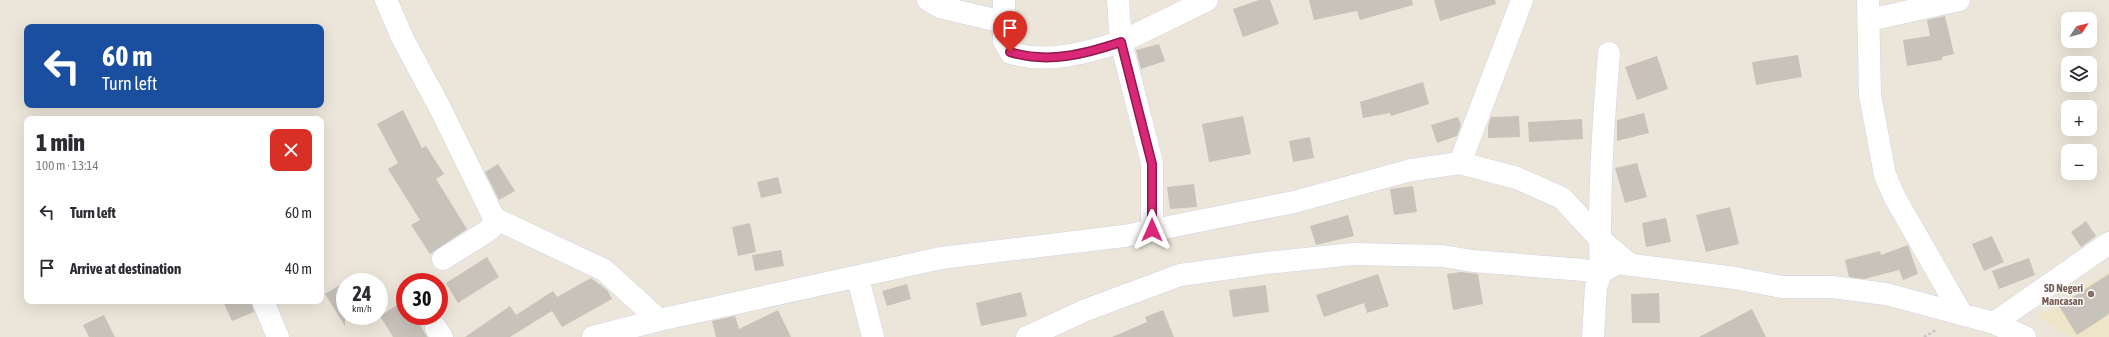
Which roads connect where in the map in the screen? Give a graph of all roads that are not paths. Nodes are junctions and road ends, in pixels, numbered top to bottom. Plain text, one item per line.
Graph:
1 (386, 0) edge
2 (928, 0) edge
3 (1004, 0) edge
4 (1118, 0) edge
5 (1206, 0) edge
6 (1522, 0) edge
7 (1959, 0) edge
8 (1868, 10) edge
9 (1003, 22) junction
10 (1121, 42) junction
11 (1609, 53) dead end
12 (1460, 163) junction
13 (494, 218) junction
14 (1152, 230) junction
15 (1599, 238) junction
16 (2109, 243) edge
17 (443, 259) dead end
18 (1628, 263) junction
19 (1601, 273) junction
20 (858, 278) junction
21 (264, 304) edge
22 (1961, 313) junction
23 (659, 320) junction
24 (1994, 323) junction
25 (278, 337) edge
26 (593, 337) edge
27 (873, 337) edge
28 (1027, 337) edge
29 (1593, 337) edge
30 (2025, 337) edge

1 - 13 street
2 - 9 street
3 - 9 street
4 - 10 street
5 - 10 street
6 - 12 street
7 - 8 street
8 - 22 street
9 - 10 street
10 - 14 street
11 - 15 street
12 - 14 street
12 - 15 street
13 - 17 street
13 - 23 street
14 - 20 street
15 - 18 street
15 - 19 street
16 - 24 street
18 - 19 street
18 - 22 street
19 - 28 street
19 - 29 street
20 - 23 street
20 - 27 street
21 - 25 street
22 - 24 street
23 - 26 street
24 - 30 street

